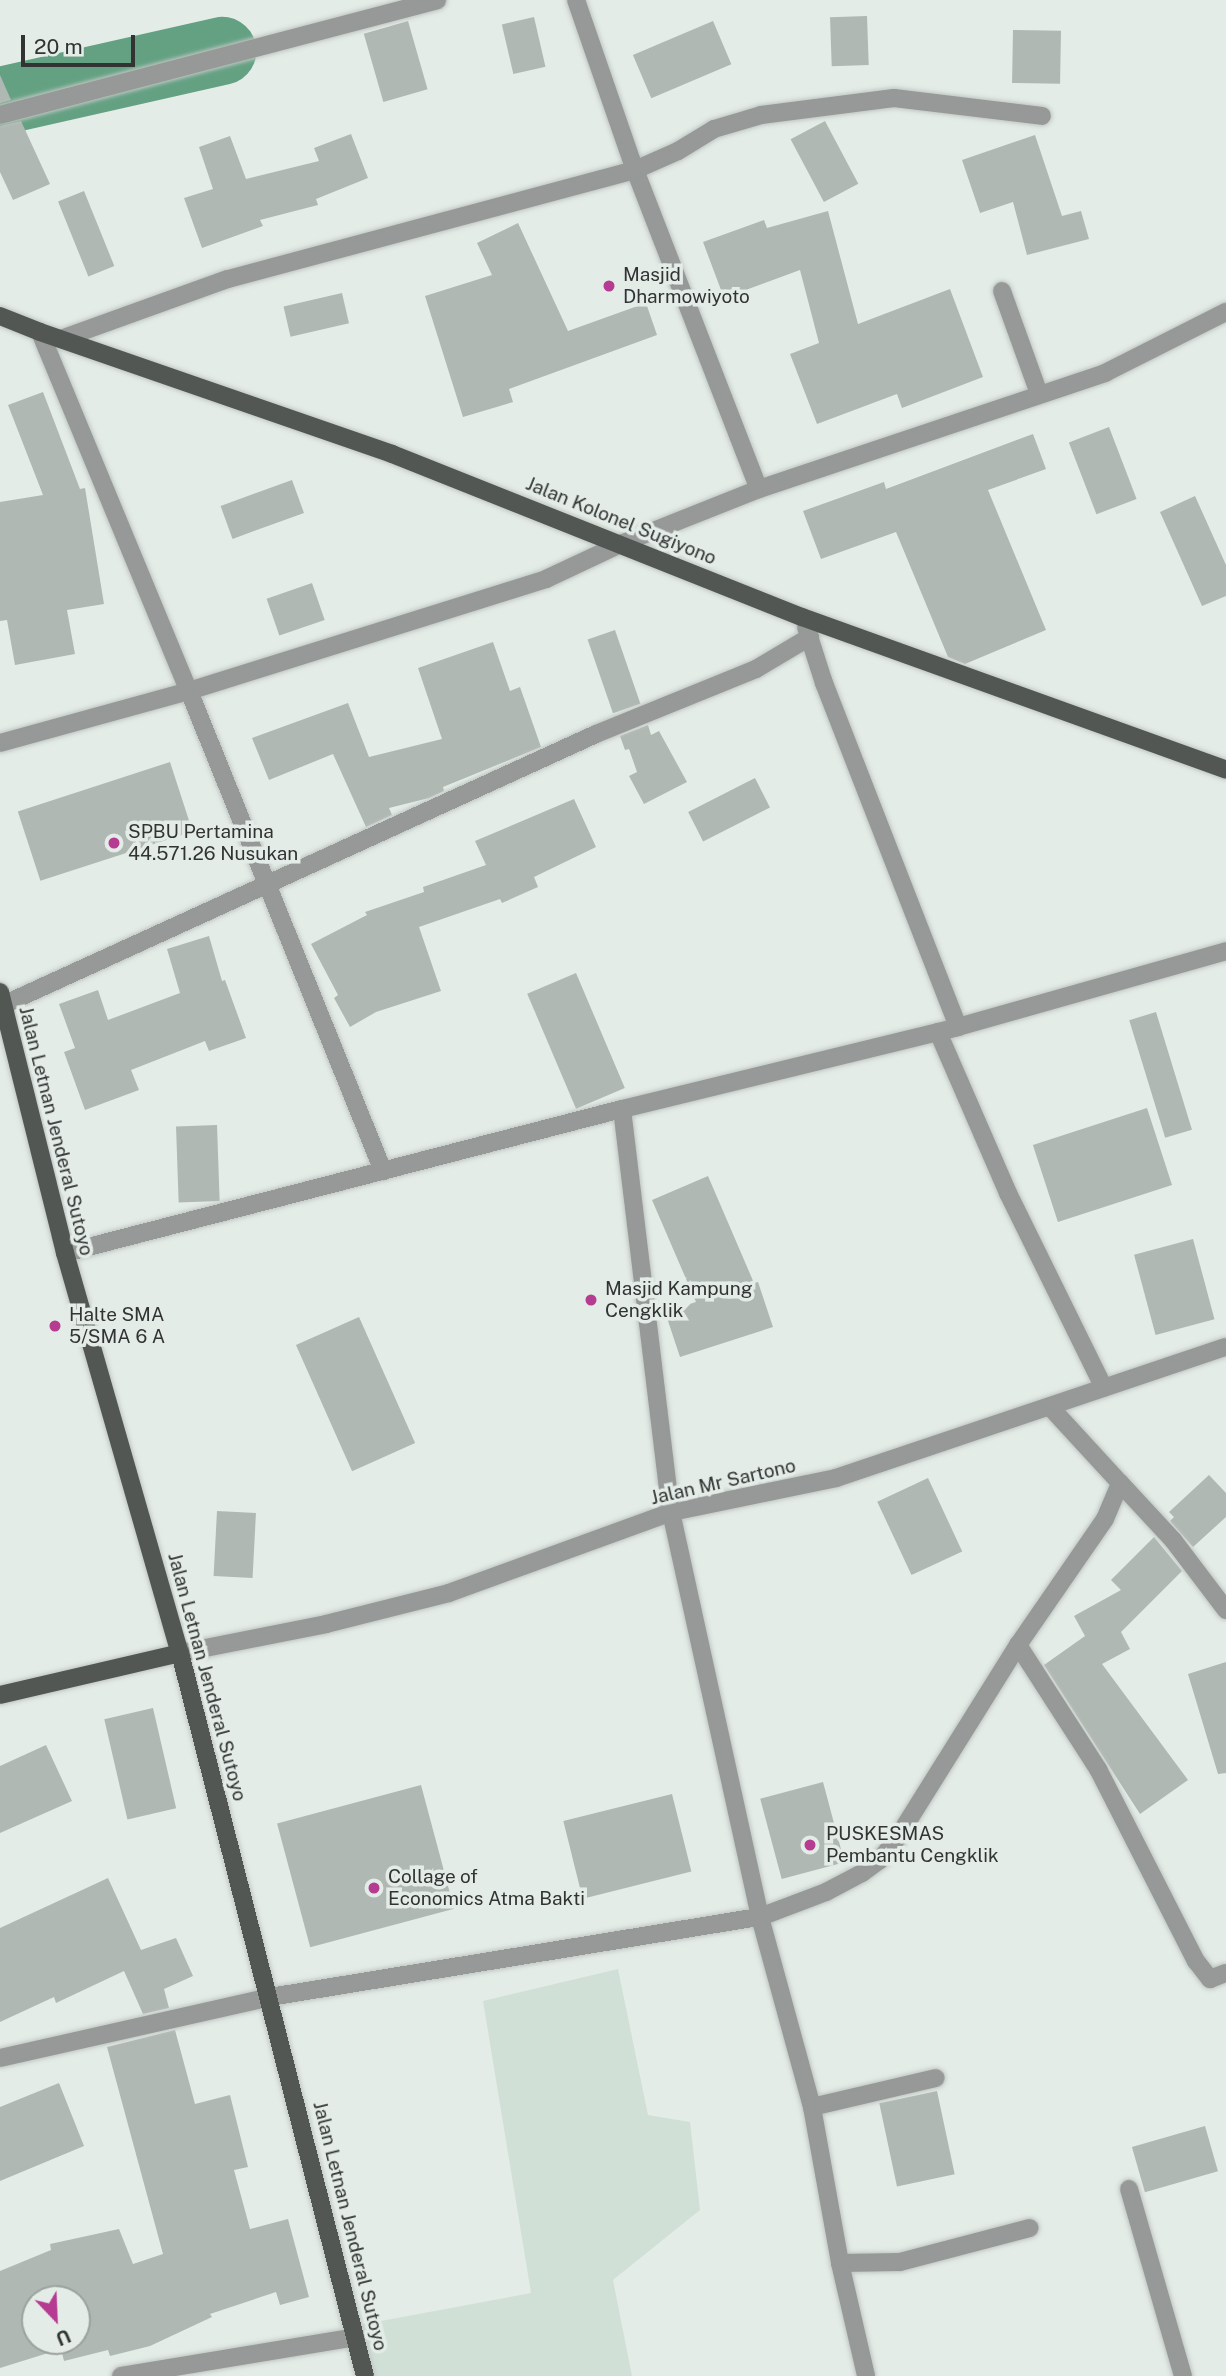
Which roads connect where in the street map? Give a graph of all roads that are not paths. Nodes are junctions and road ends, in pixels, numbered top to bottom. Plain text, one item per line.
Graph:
1 (437, 0) edge
2 (576, 0) edge
3 (0, 115) edge
4 (1042, 116) dead end
5 (635, 170) junction
6 (1002, 291) dead end
7 (1226, 312) edge
8 (0, 316) edge
9 (40, 332) junction
10 (61, 339) junction
11 (1039, 394) junction
12 (759, 489) junction
13 (623, 543) junction
14 (802, 617) junction
15 (810, 637) junction
16 (189, 691) junction
17 (0, 743) edge
18 (1226, 770) edge
19 (268, 886) junction
20 (1226, 951) edge
21 (2, 998) edge
22 (958, 1027) junction
23 (937, 1032) junction
24 (622, 1109) junction
25 (383, 1171) junction
26 (65, 1253) junction
27 (1226, 1347) edge
28 (1104, 1388) junction
29 (1050, 1407) junction
30 (1120, 1483) junction
31 (671, 1512) junction
32 (1226, 1610) edge
33 (1018, 1645) junction
34 (180, 1653) junction
35 (0, 1695) edge
36 (760, 1917) junction
37 (1226, 1973) edge
38 (270, 1997) junction
39 (0, 2058) edge
40 (936, 2078) dead end
41 (812, 2107) junction
42 (1129, 2189) dead end
43 (1030, 2228) dead end
44 (840, 2263) junction
45 (356, 2337) junction
46 (121, 2376) edge
47 (365, 2376) edge
48 (866, 2376) edge
49 (1182, 2376) edge

1 - 3 street
2 - 5 street
4 - 5 street
5 - 10 street
5 - 12 street
6 - 11 street
7 - 11 street
8 - 9 main road, Jalan Kolonel Sugiyono
9 - 10 main road, Jalan Kolonel Sugiyono
9 - 16 street
10 - 13 main road, Jalan Kolonel Sugiyono
11 - 12 street
12 - 13 street
13 - 14 main road, Jalan Kolonel Sugiyono
13 - 16 street
14 - 15 street
14 - 18 main road, Jalan Kolonel Sugiyono
15 - 19 street
15 - 22 street
16 - 17 street
16 - 19 street
19 - 21 street
19 - 25 street
20 - 22 street
21 - 26 main road, Jalan Letnan Jenderal Sutoyo
22 - 23 street
23 - 24 street
23 - 28 street
24 - 25 street
24 - 31 street
25 - 26 street
26 - 34 main road, Jalan Letnan Jenderal Sutoyo
27 - 28 street, Jalan Mr Sartono
28 - 29 street, Jalan Mr Sartono
29 - 30 street
29 - 31 street, Jalan Mr Sartono
30 - 32 street
30 - 33 street
31 - 34 street, Jalan Mr Sartono
31 - 36 street
33 - 36 street
33 - 37 street
34 - 35 main road
34 - 38 main road, Jalan Letnan Jenderal Sutoyo
36 - 38 street
36 - 41 street
38 - 39 street
38 - 45 main road, Jalan Letnan Jenderal Sutoyo
40 - 41 street
41 - 44 street
42 - 49 street
43 - 44 street
44 - 48 street
45 - 46 street
45 - 47 main road, Jalan Letnan Jenderal Sutoyo

